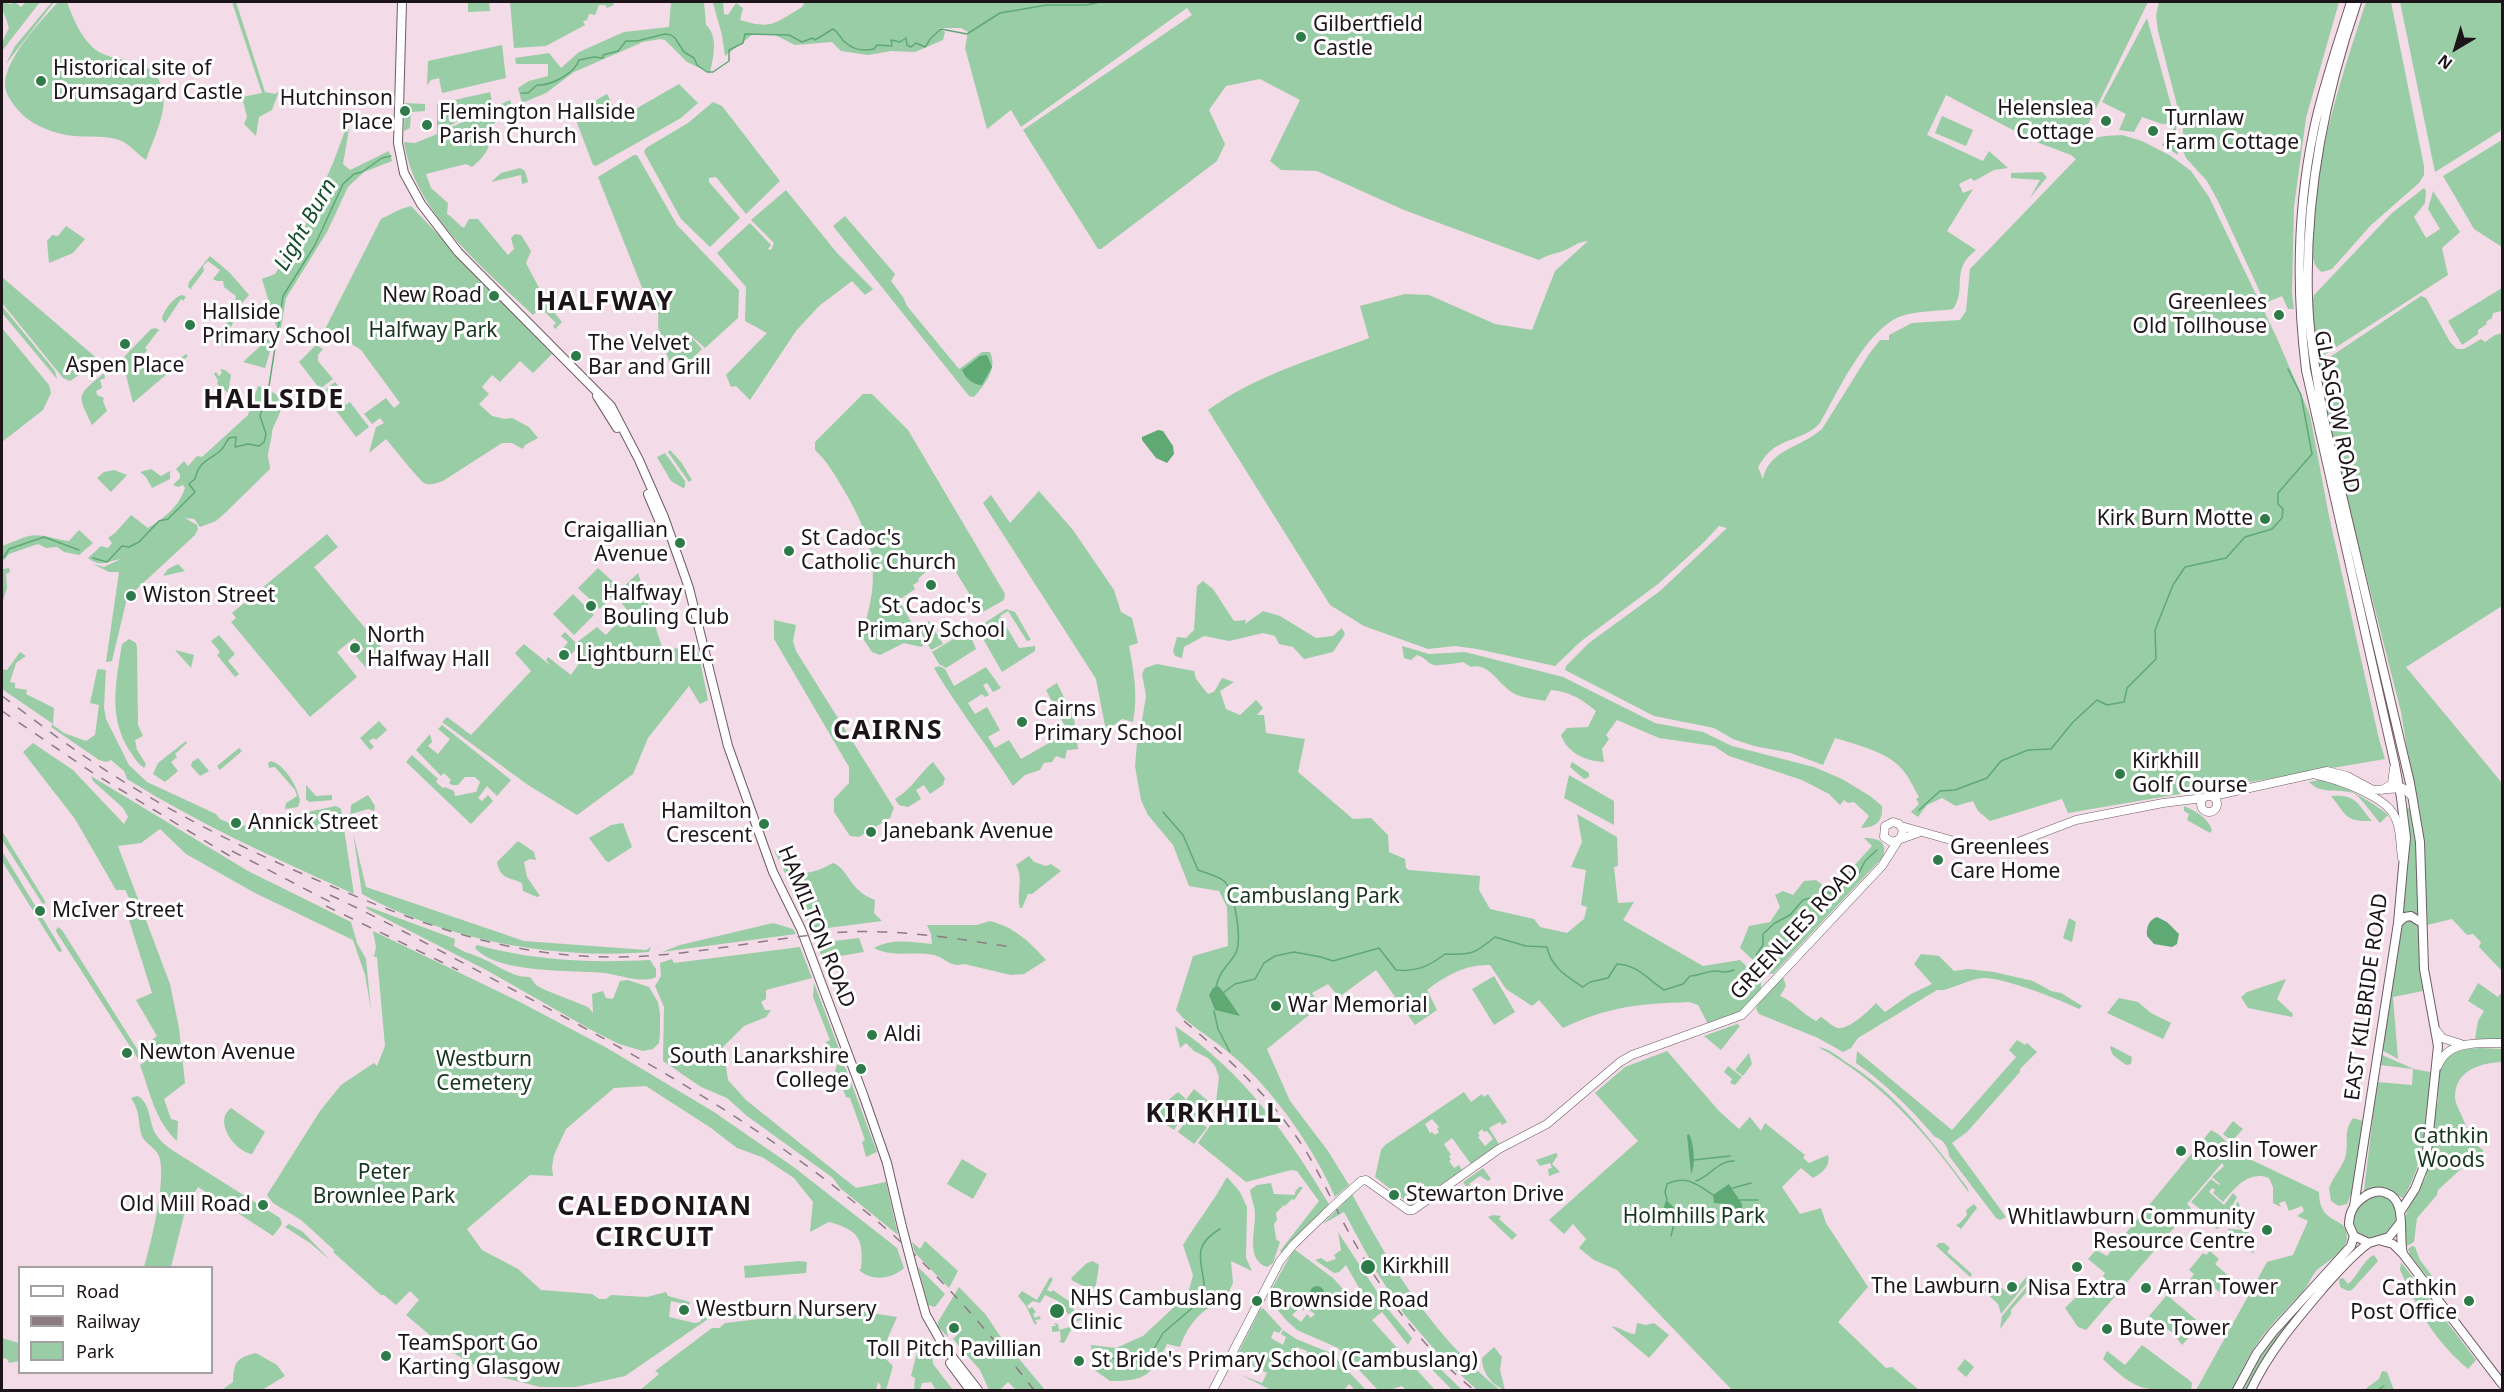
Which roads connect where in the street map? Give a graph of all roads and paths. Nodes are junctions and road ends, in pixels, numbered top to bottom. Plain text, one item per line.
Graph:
1 (402, 2) edge
2 (2350, 2) edge
3 (2357, 2) edge
4 (2395, 765) junction
5 (2313, 774) junction
6 (2381, 790) junction
7 (2404, 793) junction
8 (2231, 794) junction
9 (2213, 796) junction
10 (2203, 798) junction
11 (2184, 802) junction
12 (2383, 803) junction
13 (2217, 806) junction
14 (2203, 809) junction
15 (1901, 826) junction
16 (1919, 832) junction
17 (1900, 838) junction
18 (1888, 841) junction
19 (1889, 855) junction
20 (2403, 867) junction
21 (2398, 923) junction
22 (2422, 923) junction
23 (2433, 1017) junction
24 (2502, 1042) edge
25 (2463, 1045) junction
26 (2436, 1073) junction
27 (2354, 1206) junction
28 (2400, 1212) junction
29 (2400, 1223) junction
30 (2354, 1236) junction
31 (2382, 1240) junction
32 (2369, 1243) junction
33 (2403, 1254) junction
34 (926, 1315) junction
35 (2502, 1384) edge
36 (970, 1390) edge
37 (978, 1390) edge
38 (1213, 1390) edge
39 (2237, 1390) edge
40 (2251, 1390) edge

1 - 34 main road, HAMILTON ROAD, bridge
2 - 4 main road, GLASGOW ROAD
3 - 7 main road, GLASGOW ROAD
4 - 6 main road
4 - 7 main road, GLASGOW ROAD
5 - 6 main road
5 - 8 main road
5 - 12 main road
6 - 7 main road
7 - 12 main road
7 - 20 main road, EAST KILBRIDE ROAD
7 - 22 main road, EAST KILBRIDE ROAD
8 - 9 main road
8 - 13 main road
9 - 10 main road
9 - 13 main road
10 - 11 main road
10 - 14 main road
11 - 14 main road
11 - 16 main road
12 - 20 main road
13 - 14 main road
15 - 16 main road
15 - 17 main road
15 - 18 main road
16 - 17 main road
17 - 18 main road
17 - 19 main road, GREENLEES ROAD
18 - 19 main road
19 - 38 main road, GREENLEES ROAD, bridge
20 - 21 main road, EAST KILBRIDE ROAD
21 - 22 main road
21 - 27 main road, EAST KILBRIDE ROAD
22 - 23 main road, EAST KILBRIDE ROAD
23 - 25 main road
23 - 26 main road, EAST KILBRIDE ROAD
24 - 25 main road
25 - 26 main road
26 - 28 main road, EAST KILBRIDE ROAD
27 - 28 main road
27 - 30 main road
28 - 29 main road
29 - 31 main road
29 - 33 main road
30 - 32 main road
30 - 39 main road
31 - 32 main road
31 - 33 main road
32 - 40 main road
33 - 35 main road
34 - 36 main road, HAMILTON ROAD
34 - 37 main road, HAMILTON ROAD

